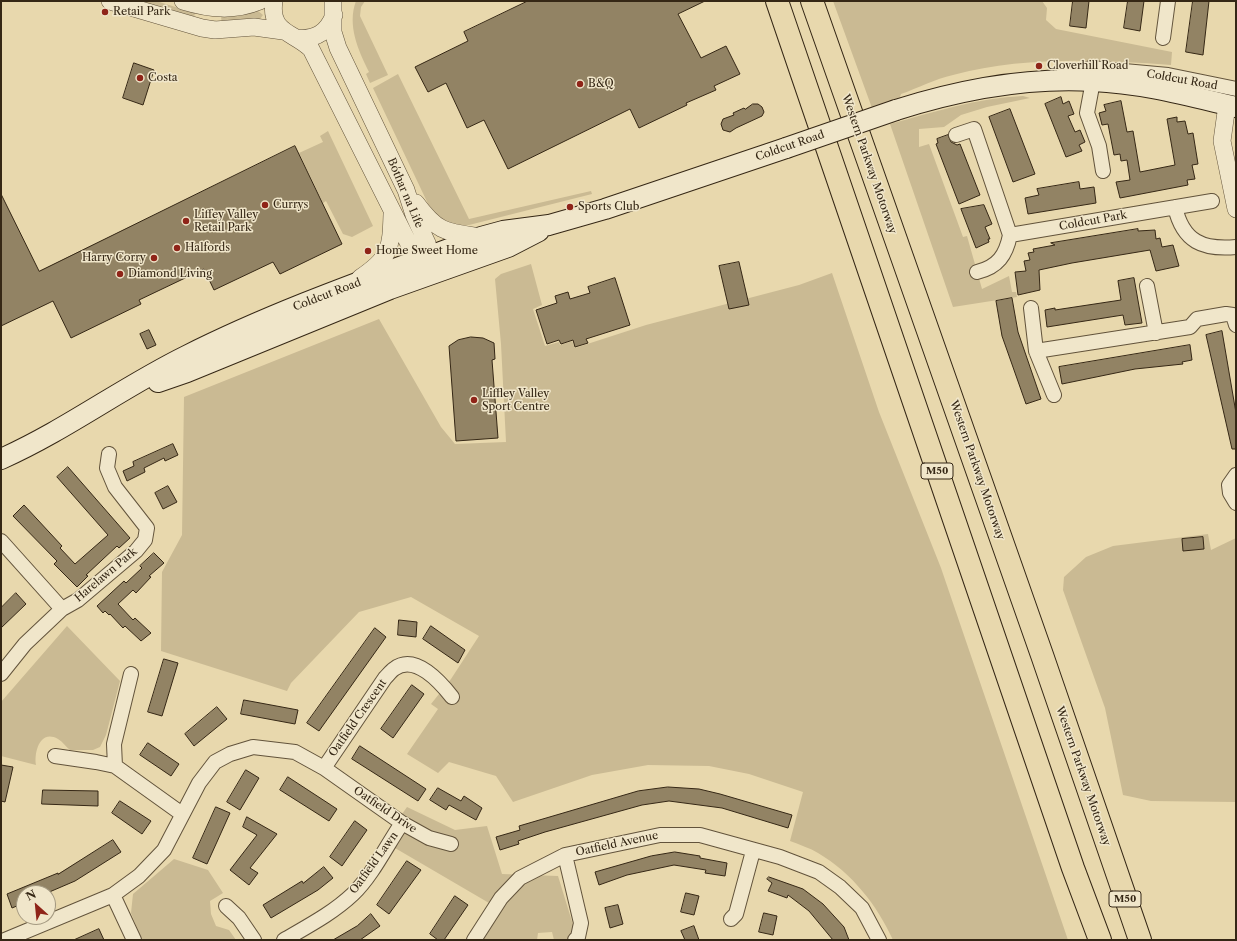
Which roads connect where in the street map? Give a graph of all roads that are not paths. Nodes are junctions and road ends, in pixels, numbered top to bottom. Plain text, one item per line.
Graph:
1 (110, 1) edge
2 (183, 1) edge
3 (260, 1) edge
4 (274, 1) edge
5 (777, 1) edge
6 (812, 1) edge
7 (1168, 1) edge
8 (335, 6) edge
9 (289, 34) junction
10 (1163, 38) dead end
11 (1093, 81) junction
12 (1034, 82) junction
13 (1233, 100) edge
14 (956, 135) dead end
15 (1103, 171) dead end
16 (406, 190) junction
17 (1212, 201) dead end
18 (1175, 207) junction
19 (1236, 209) edge
20 (392, 212) junction
21 (549, 225) junction
22 (1010, 236) junction
23 (481, 237) junction
24 (1236, 247) edge
25 (427, 263) junction
26 (978, 272) dead end
27 (348, 286) junction
28 (1147, 286) dead end
29 (1031, 308) dead end
30 (1236, 325) edge
31 (1156, 333) junction
32 (1036, 351) junction
33 (1054, 395) dead end
34 (117, 396) junction
35 (109, 454) dead end
36 (1, 459) edge
37 (1236, 475) edge
38 (1236, 503) edge
39 (1, 541) edge
40 (62, 609) junction
41 (1, 674) edge
42 (131, 674) dead end
43 (452, 697) dead end
44 (54, 756) dead end
45 (115, 766) junction
46 (324, 768) junction
47 (182, 814) junction
48 (402, 823) junction
49 (450, 844) dead end
50 (753, 851) junction
51 (565, 855) junction
52 (113, 895) junction
53 (226, 906) dead end
54 (731, 919) dead end
55 (5, 940) edge
56 (134, 940) edge
57 (254, 940) edge
58 (284, 940) edge
59 (474, 940) edge
60 (575, 940) edge
61 (879, 940) edge
62 (1100, 940) edge
63 (1140, 940) edge

1 - 9 street, Bóthar na Life
2 - 3 street
4 - 9 street, Bóthar na Life
5 - 62 highway, M50
6 - 63 highway, Western Parkway Motorway / M50
7 - 10 street
8 - 9 street, Bóthar na Life
8 - 16 street, Bóthar na Life
9 - 20 street, Bóthar na Life
11 - 12 main road, Coldcut Road
11 - 13 main road, Coldcut Road
11 - 15 street
12 - 13 street, Coldcut Road
12 - 21 main road, Coldcut Road, bridge
13 - 19 street
14 - 22 street
16 - 23 street
16 - 25 street, Bóthar na Life
17 - 18 street, Coldcut Park
18 - 22 street, Coldcut Park
18 - 24 street
20 - 25 street, Bóthar na Life
20 - 27 street
21 - 23 main road, Coldcut Road
21 - 25 main road, Coldcut Road
22 - 26 street
23 - 25 main road, Coldcut Road
25 - 27 main road, Coldcut Road
25 - 34 main road, Coldcut Road
27 - 34 main road, Coldcut Road
28 - 31 street
29 - 32 street
30 - 31 street
31 - 32 street
32 - 33 street
34 - 36 main road, Coldcut Road
35 - 40 street, Harelawn Park
37 - 38 street
39 - 40 street, Harelawn Park
40 - 41 street, Harelawn Park
42 - 45 street
43 - 46 street, Oatfield Crescent
44 - 45 street
45 - 47 street
46 - 47 street, Oatfield Drive
46 - 48 street, Oatfield Drive
47 - 52 street, Oatfield Drive
48 - 49 street, Oatfield Drive
48 - 58 street, Oatfield Lawn
50 - 51 street, Oatfield Avenue
50 - 54 street
50 - 61 street, Oatfield Avenue
51 - 59 street, Oatfield Avenue
51 - 60 street
52 - 55 street, Oatfield Drive
52 - 56 street
53 - 57 street

